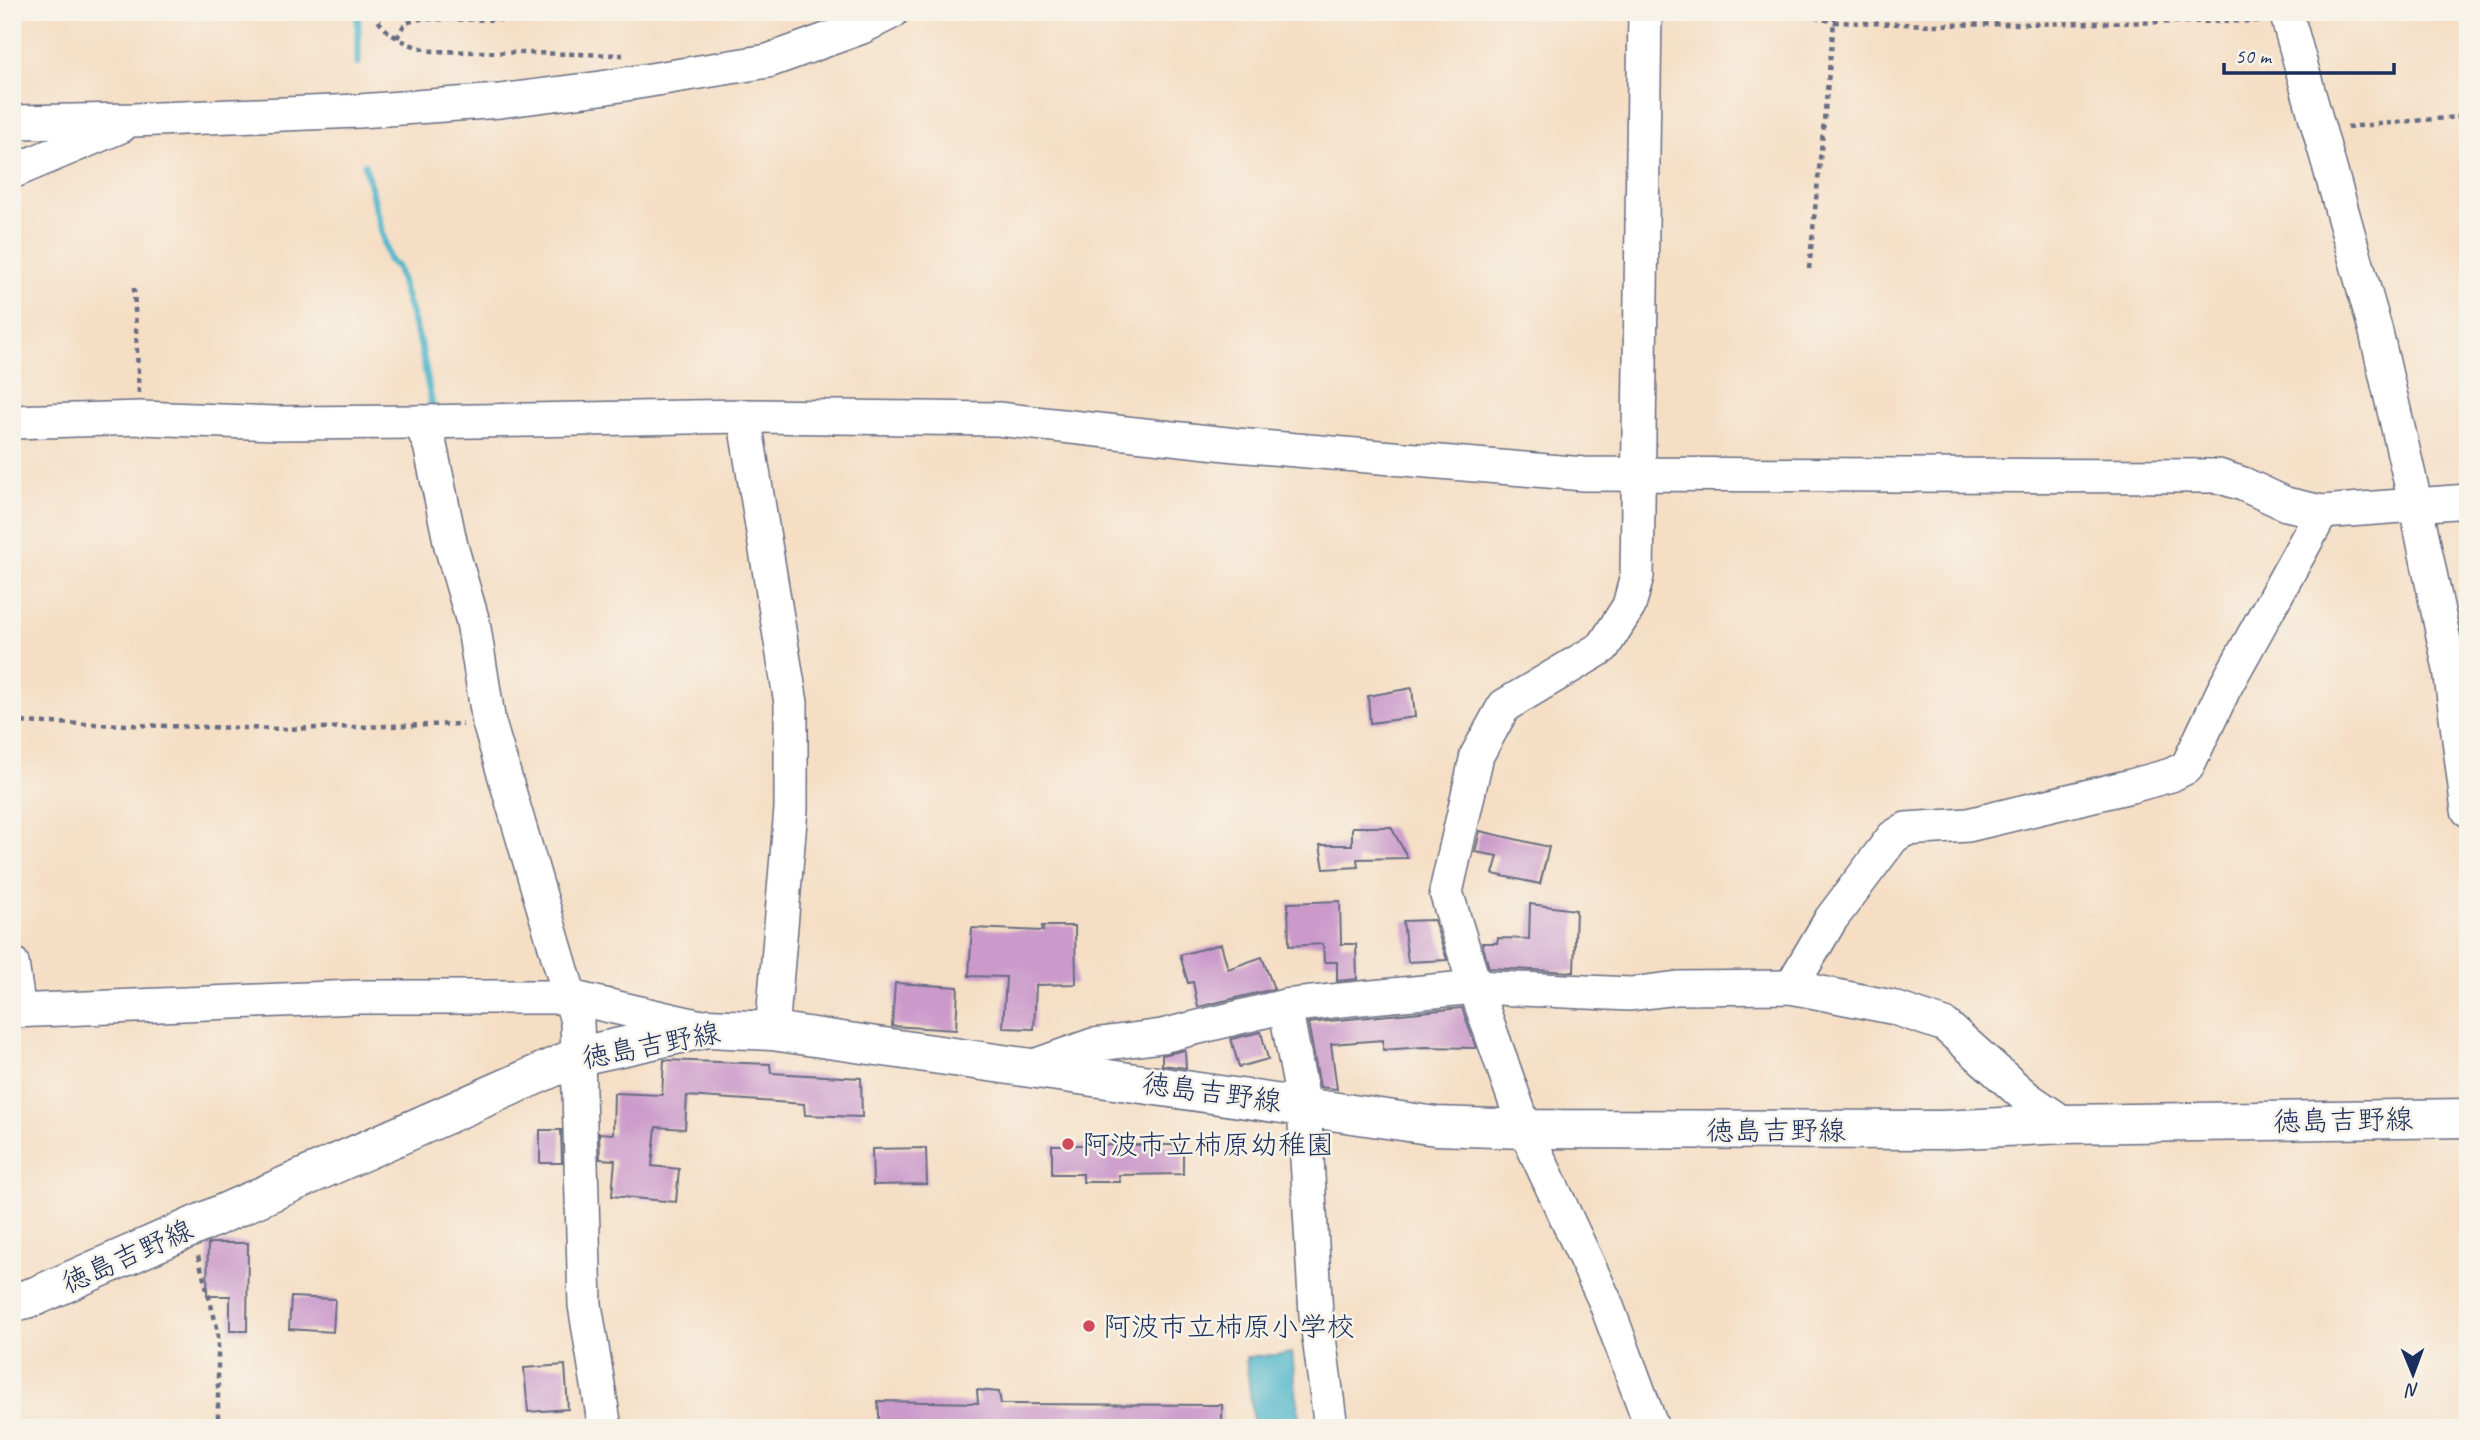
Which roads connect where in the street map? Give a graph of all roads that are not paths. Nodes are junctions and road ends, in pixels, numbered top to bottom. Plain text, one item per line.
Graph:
1 (892, 12) edge
2 (1645, 12) edge
3 (2287, 16) edge
4 (133, 120) junction
5 (12, 122) edge
6 (12, 172) edge
7 (744, 416) junction
8 (12, 422) edge
9 (419, 422) junction
10 (1641, 474) junction
11 (2468, 501) edge
12 (2416, 506) junction
13 (2322, 512) junction
14 (2468, 810) edge
15 (12, 963) edge
16 (1475, 987) junction
17 (1791, 987) junction
18 (570, 997) junction
19 (1285, 1006) junction
20 (16, 1011) edge
21 (708, 1028) junction
22 (772, 1031) junction
23 (579, 1056) junction
24 (1034, 1066) junction
25 (1304, 1106) junction
26 (2468, 1118) edge
27 (2065, 1124) junction
28 (1525, 1129) junction
29 (12, 1303) edge
30 (605, 1428) edge
31 (1331, 1428) edge
32 (1651, 1428) edge

1 - 4 street
2 - 10 street
3 - 12 street
4 - 5 street
4 - 6 street
7 - 9 street
7 - 10 street
7 - 22 street
8 - 9 street
9 - 18 street
10 - 13 street
10 - 16 street
11 - 12 street
12 - 13 street
12 - 14 street
13 - 17 street
15 - 20 street
16 - 17 street
16 - 19 street
16 - 28 street
17 - 27 street
18 - 20 street
18 - 21 street
18 - 23 street
19 - 24 street
19 - 25 street
21 - 22 main road, 徳島吉野線
21 - 23 main road, 徳島吉野線
22 - 24 main road, 徳島吉野線
23 - 29 main road, 徳島吉野線
23 - 30 street
24 - 25 main road, 徳島吉野線
25 - 28 main road, 徳島吉野線
25 - 31 street
26 - 27 main road, 徳島吉野線
27 - 28 main road, 徳島吉野線
28 - 32 street

